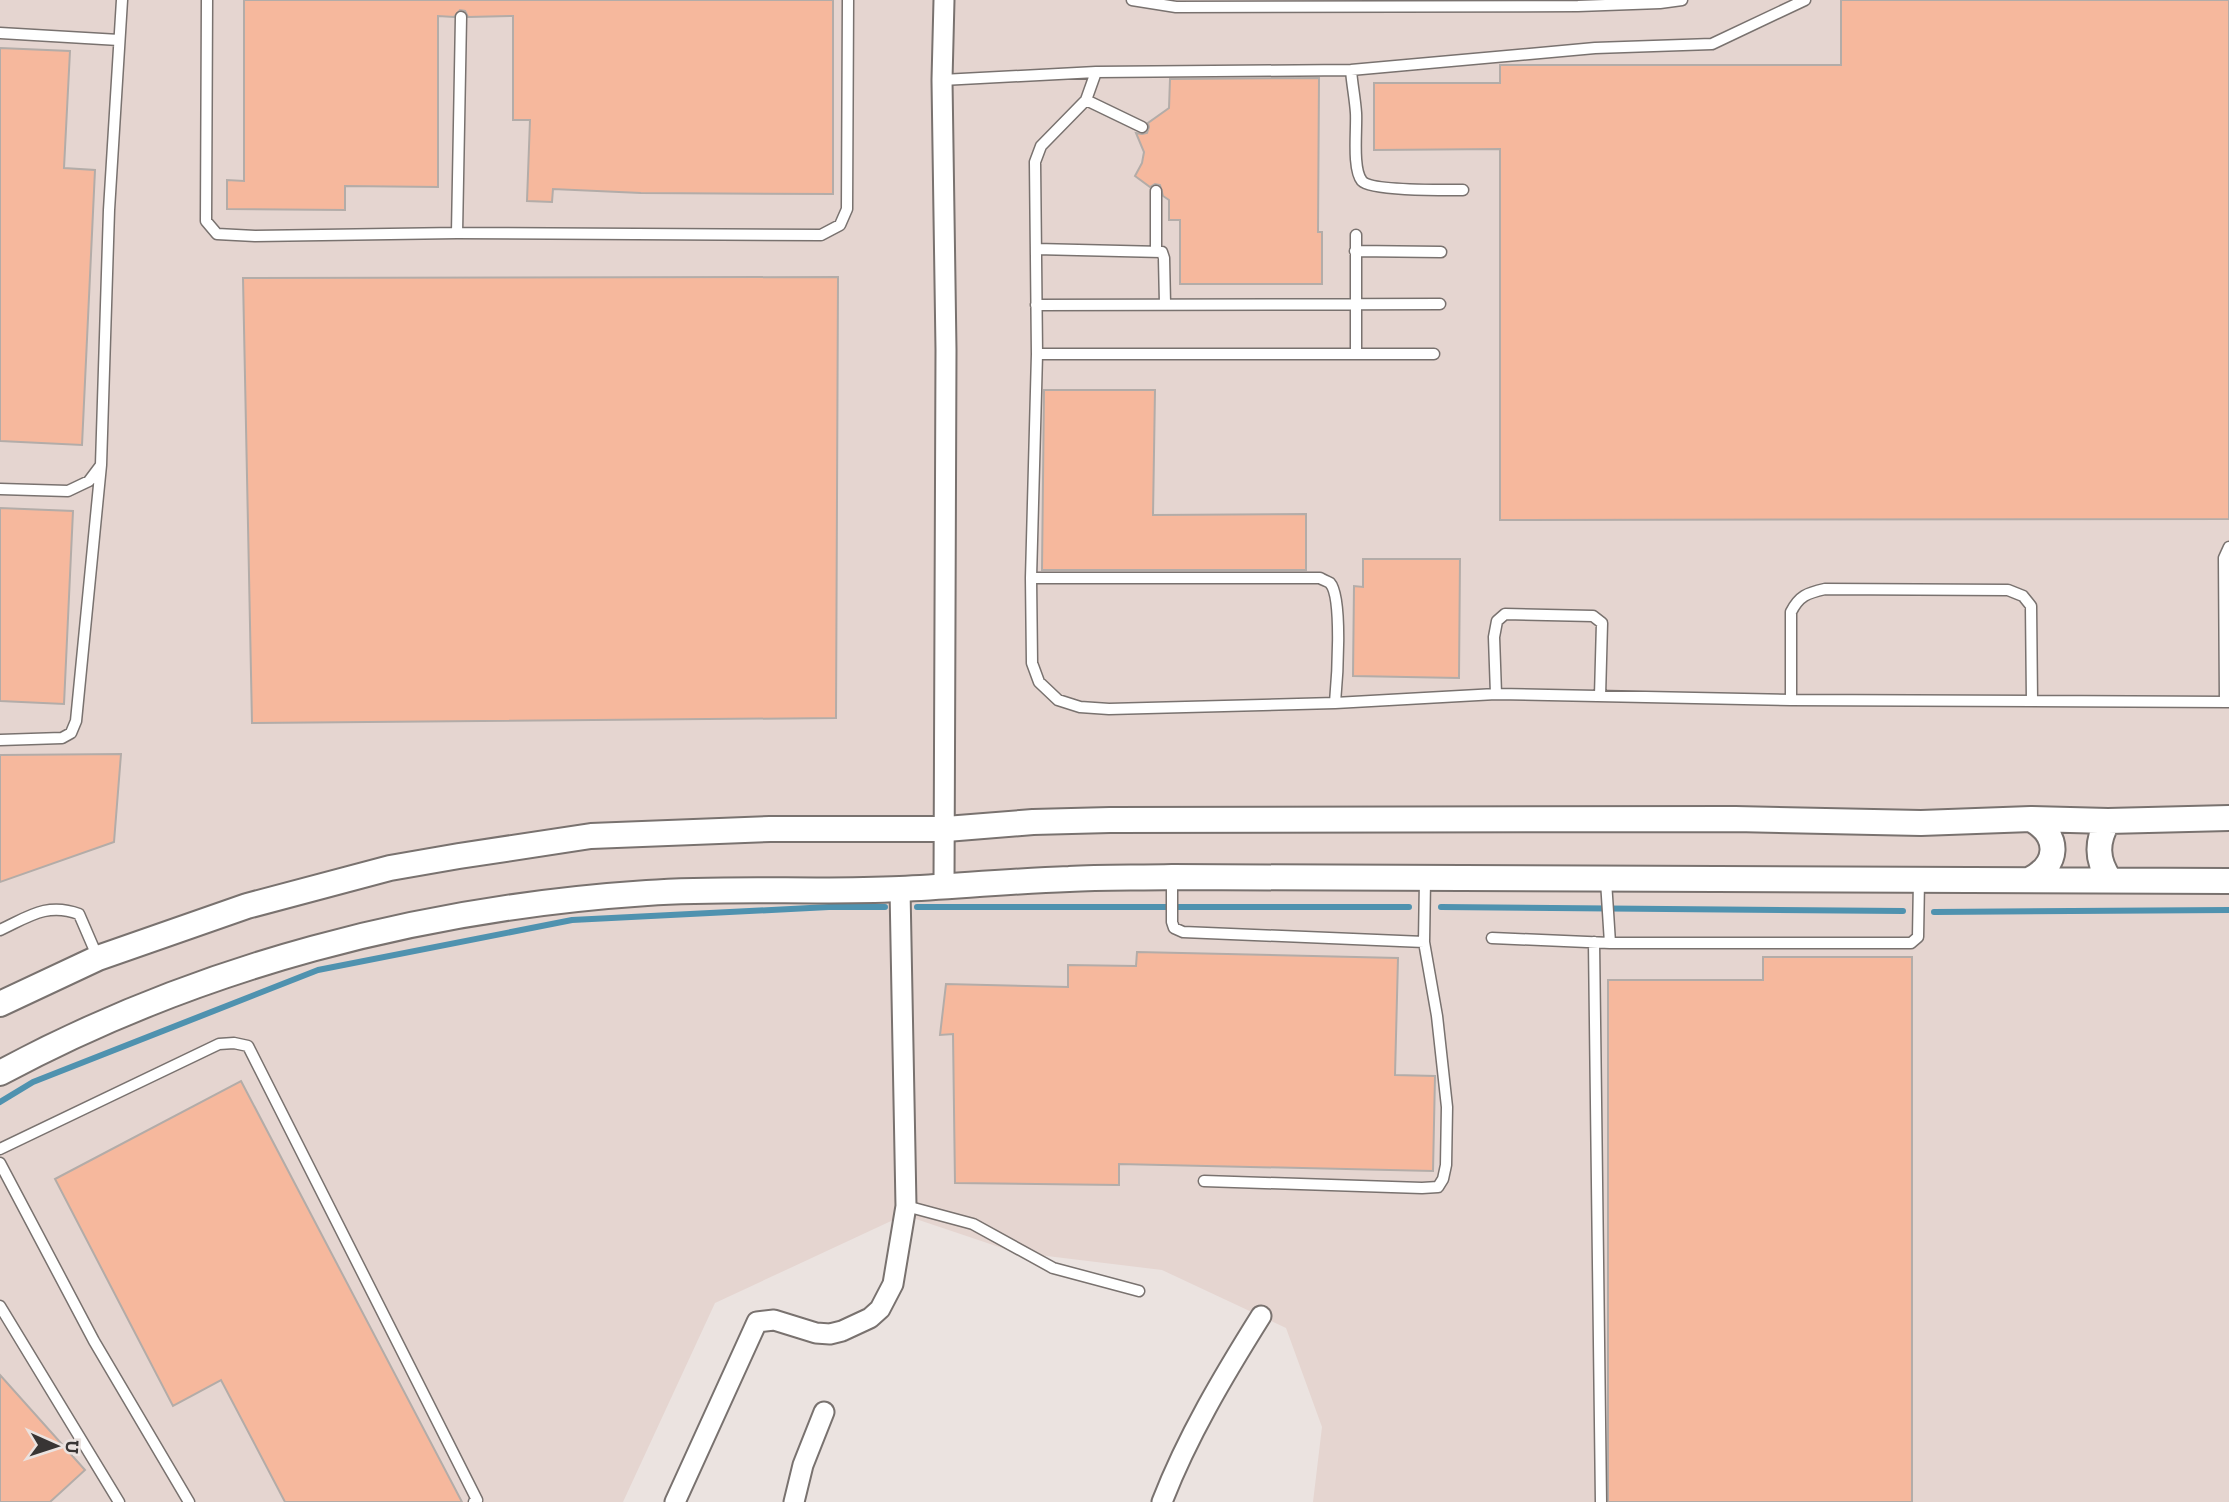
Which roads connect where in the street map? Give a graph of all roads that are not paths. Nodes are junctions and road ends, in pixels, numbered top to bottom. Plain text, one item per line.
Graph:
1 (122, 0) edge
2 (207, 0) edge
3 (848, 0) edge
4 (944, 0) edge
5 (1132, 0) edge
6 (1214, 0) edge
7 (1682, 0) edge
8 (1805, 0) edge
9 (1198, 7) junction
10 (461, 17) dead end
11 (0, 33) edge
12 (119, 40) junction
13 (1350, 70) junction
14 (1096, 72) junction
15 (942, 80) junction
16 (1086, 100) junction
17 (1142, 127) dead end
18 (1463, 190) dead end
19 (1156, 191) dead end
20 (457, 233) junction
21 (1356, 234) dead end
22 (1036, 249) junction
23 (1156, 251) junction
24 (1355, 251) junction
25 (1441, 252) dead end
26 (1165, 304) junction
27 (1355, 304) junction
28 (1440, 304) dead end
29 (1036, 305) junction
30 (1037, 354) junction
31 (1356, 354) junction
32 (1434, 354) dead end
33 (101, 465) junction
34 (0, 489) edge
35 (2229, 547) edge
36 (1031, 578) junction
37 (1496, 694) junction
38 (1600, 696) junction
39 (1791, 700) junction
40 (2032, 701) junction
41 (2227, 702) edge
42 (1335, 703) junction
43 (0, 740) edge
44 (2229, 818) edge
45 (2031, 819) junction
46 (2108, 821) junction
47 (946, 829) junction
48 (1425, 877) junction
49 (1919, 879) junction
50 (2029, 880) junction
51 (2110, 880) junction
52 (2229, 881) edge
53 (944, 885) junction
54 (1172, 887) junction
55 (900, 889) junction
56 (1607, 890) junction
57 (0, 930) edge
58 (1492, 938) dead end
59 (1424, 942) junction
60 (1594, 942) junction
61 (1610, 943) junction
62 (98, 958) junction
63 (0, 1004) edge
64 (0, 1073) edge
65 (0, 1149) edge
66 (0, 1163) edge
67 (1204, 1181) dead end
68 (906, 1206) junction
69 (1139, 1291) dead end
70 (0, 1306) edge
71 (1261, 1316) dead end
72 (824, 1412) dead end
73 (119, 1502) edge
74 (189, 1502) edge
75 (474, 1502) edge
76 (675, 1502) edge
77 (794, 1502) edge
78 (1162, 1502) edge
79 (1601, 1502) edge

1 - 12 lane
2 - 20 lane
3 - 20 lane
4 - 15 street
5 - 9 lane
6 - 9 lane
7 - 9 lane
8 - 13 lane
10 - 20 lane
11 - 12 lane
12 - 33 lane
13 - 14 lane
13 - 18 lane
14 - 15 lane
14 - 16 lane
15 - 47 street
16 - 17 lane
16 - 22 lane
19 - 23 lane
21 - 24 lane
22 - 23 lane
22 - 29 lane
23 - 26 lane
24 - 25 lane
24 - 27 lane
26 - 27 lane
26 - 29 lane
27 - 28 lane
27 - 31 lane
29 - 30 lane
30 - 31 lane
30 - 36 lane
31 - 32 lane
33 - 34 lane
33 - 43 lane
35 - 41 lane
36 - 42 lane
36 - 42 lane
37 - 38 lane
37 - 38 lane
37 - 42 lane
38 - 39 lane
39 - 40 lane
39 - 40 lane
40 - 41 lane
44 - 46 street
45 - 46 street
45 - 47 street
45 - 50 street
46 - 51 street
47 - 53 street
47 - 62 street
48 - 54 street
48 - 56 street
48 - 59 lane
49 - 50 street
49 - 56 street
49 - 61 lane
50 - 51 street
51 - 52 street
53 - 54 street
53 - 55 street
54 - 59 lane
55 - 64 street
55 - 68 street
56 - 61 lane
57 - 62 lane
58 - 60 lane
59 - 67 lane
60 - 61 lane
60 - 79 lane
62 - 63 street
65 - 75 lane
66 - 74 lane
68 - 69 lane
68 - 76 street
70 - 73 lane
71 - 78 street
72 - 77 street

